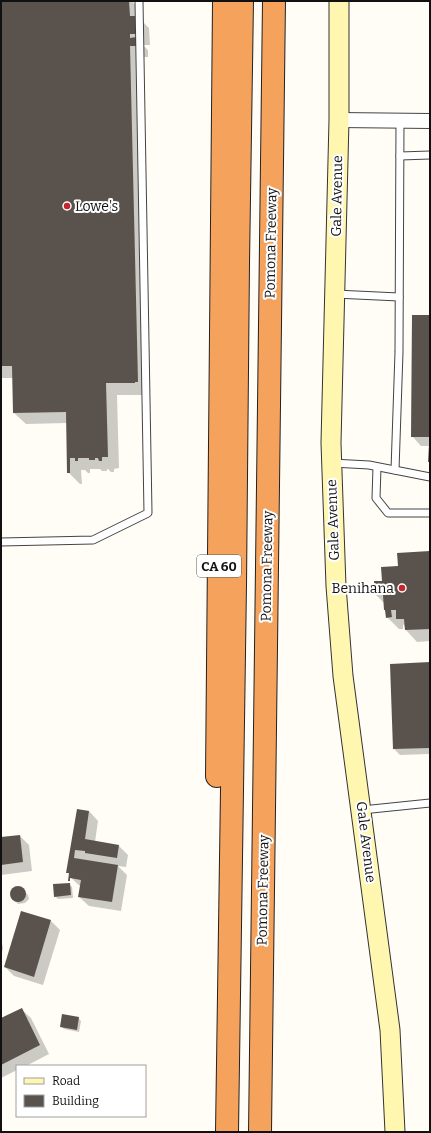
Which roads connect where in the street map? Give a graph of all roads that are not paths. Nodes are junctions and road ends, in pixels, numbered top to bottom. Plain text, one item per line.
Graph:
1 (139, 1) edge
2 (224, 1) edge
3 (242, 1) edge
4 (252, 1) edge
5 (274, 1) edge
6 (339, 1) edge
7 (339, 120) junction
8 (400, 121) junction
9 (430, 121) edge
10 (430, 155) edge
11 (400, 156) junction
12 (334, 294) junction
13 (399, 297) junction
14 (331, 463) junction
15 (378, 466) junction
16 (396, 470) junction
17 (430, 477) edge
18 (430, 514) edge
19 (1, 542) edge
20 (430, 803) edge
21 (362, 810) junction
22 (214, 1132) edge
23 (227, 1132) edge
24 (239, 1132) edge
25 (260, 1132) edge
26 (395, 1132) edge

1 - 19 lane
2 - 22 highway, CA 60
3 - 23 highway
4 - 24 highway
5 - 25 highway, Pomona Freeway
6 - 7 main road, Gale Avenue
7 - 8 street
7 - 12 main road, Gale Avenue
8 - 9 street
8 - 11 lane
10 - 11 lane
11 - 13 lane
12 - 13 lane
12 - 14 main road, Gale Avenue
13 - 16 lane
14 - 15 lane
14 - 21 main road, Gale Avenue
15 - 16 lane
15 - 18 lane
16 - 17 lane
20 - 21 lane
21 - 26 main road, Gale Avenue

